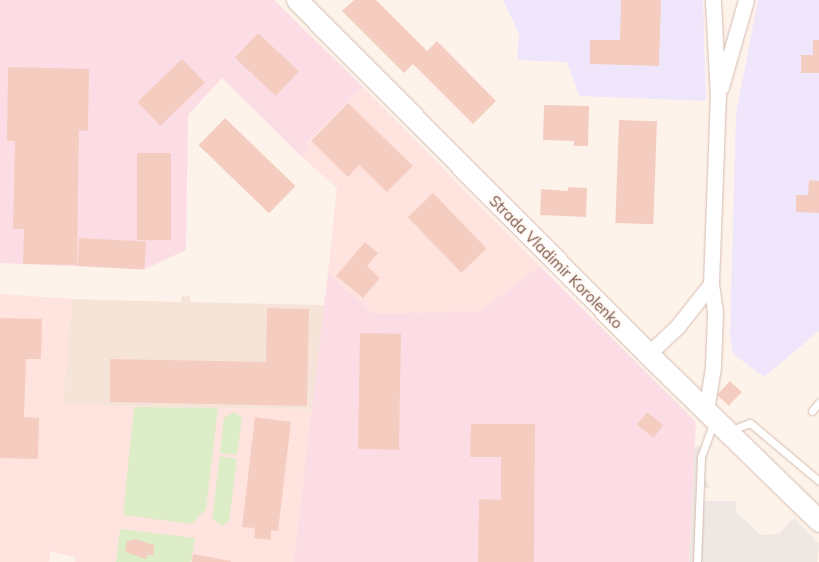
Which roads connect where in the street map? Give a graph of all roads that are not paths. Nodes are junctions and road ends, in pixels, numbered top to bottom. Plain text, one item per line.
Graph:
1 (297, 0) edge
2 (713, 0) edge
3 (746, 0) edge
4 (718, 97) junction
5 (711, 284) junction
6 (648, 354) junction
7 (819, 402) edge
8 (812, 411) dead end
9 (716, 421) junction
10 (819, 481) edge
11 (819, 521) edge
12 (697, 562) edge

1 - 6 main road, Strada Vladimir Korolenko
2 - 4 street
3 - 4 street
4 - 5 street
5 - 6 street
5 - 9 street
6 - 9 main road, Strada Vladimir Korolenko
7 - 8 lane
9 - 10 lane
9 - 11 main road, Strada Vladimir Korolenko
9 - 12 lane

